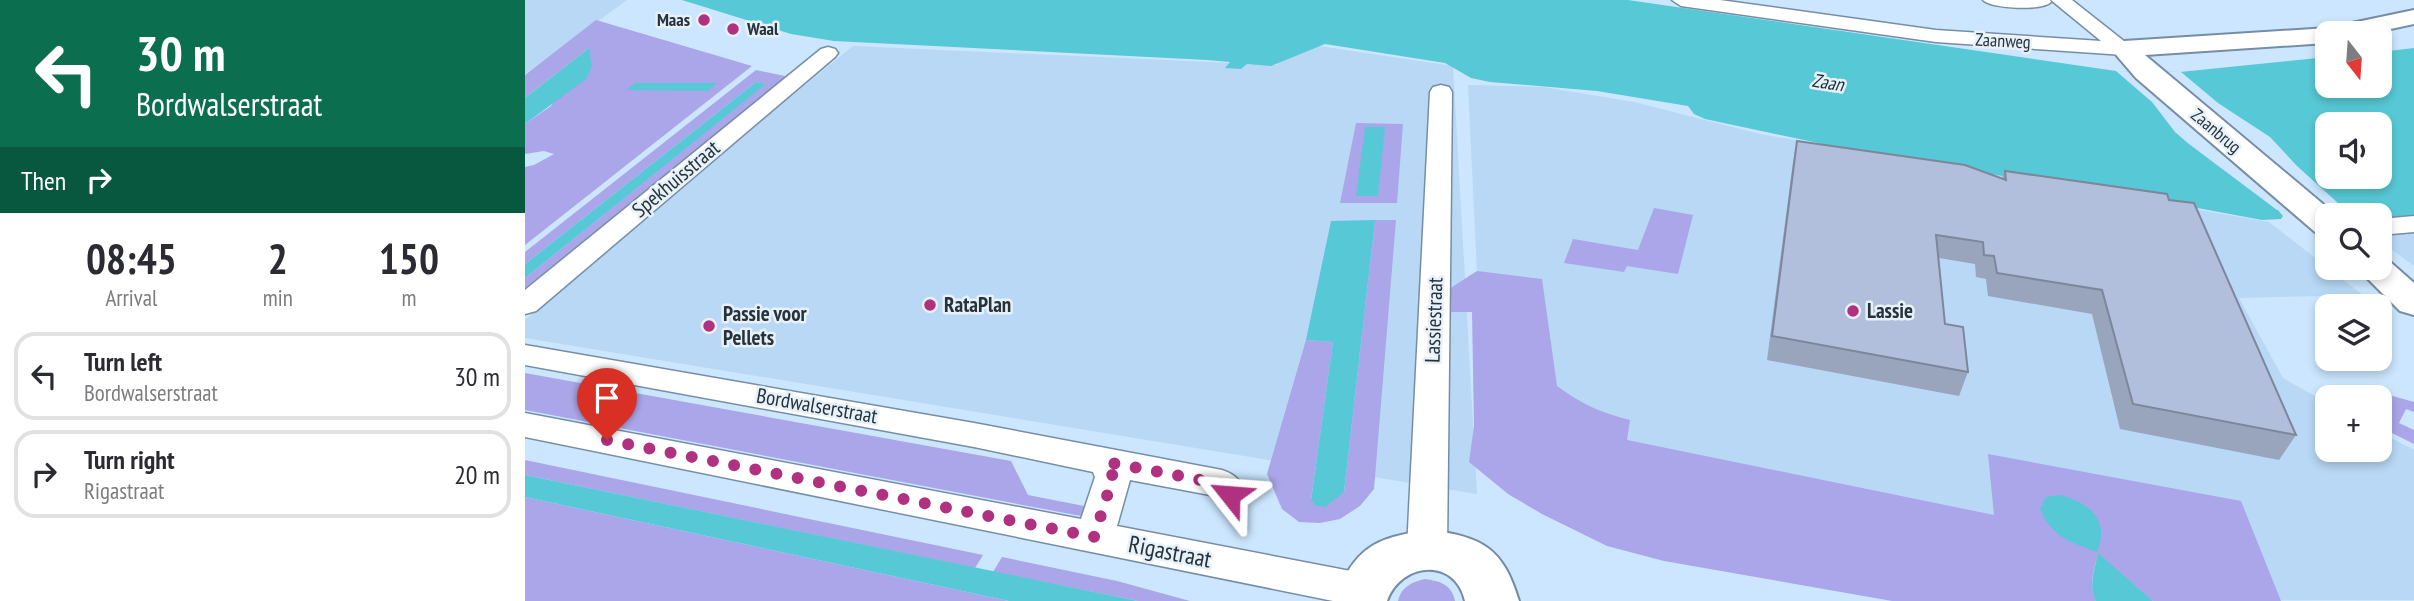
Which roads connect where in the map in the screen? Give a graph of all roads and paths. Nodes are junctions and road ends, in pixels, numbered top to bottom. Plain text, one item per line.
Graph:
1 (1681, 0) edge
2 (1992, 0) edge
3 (2051, 1) edge
4 (2414, 17) edge
5 (2392, 22) edge
6 (2315, 36) edge
7 (2124, 49) junction
8 (828, 53) dead end
9 (1441, 92) dead end
10 (2315, 215) edge
11 (2414, 224) edge
12 (2392, 226) edge
13 (2388, 280) edge
14 (2414, 303) edge
15 (525, 305) edge
16 (525, 355) edge
17 (525, 425) edge
18 (1107, 462) junction
19 (1230, 495) dead end
20 (1100, 520) junction
21 (1427, 549) junction
22 (1360, 595) edge
23 (1492, 601) edge

1 - 7 street, Zaanweg
2 - 3 street
3 - 7 street
4 - 5 main road
6 - 7 main road, Zaanweg
7 - 10 main road, Zaanbrug
8 - 15 street, Spekhuisstraat
9 - 21 street, Lassiestraat
11 - 12 street
13 - 14 main road
16 - 18 street, Bordwalserstraat
17 - 20 street, Rigastraat
18 - 19 street, Bordwalserstraat
18 - 20 street
20 - 22 street, Rigastraat
21 - 22 main road
21 - 23 main road

